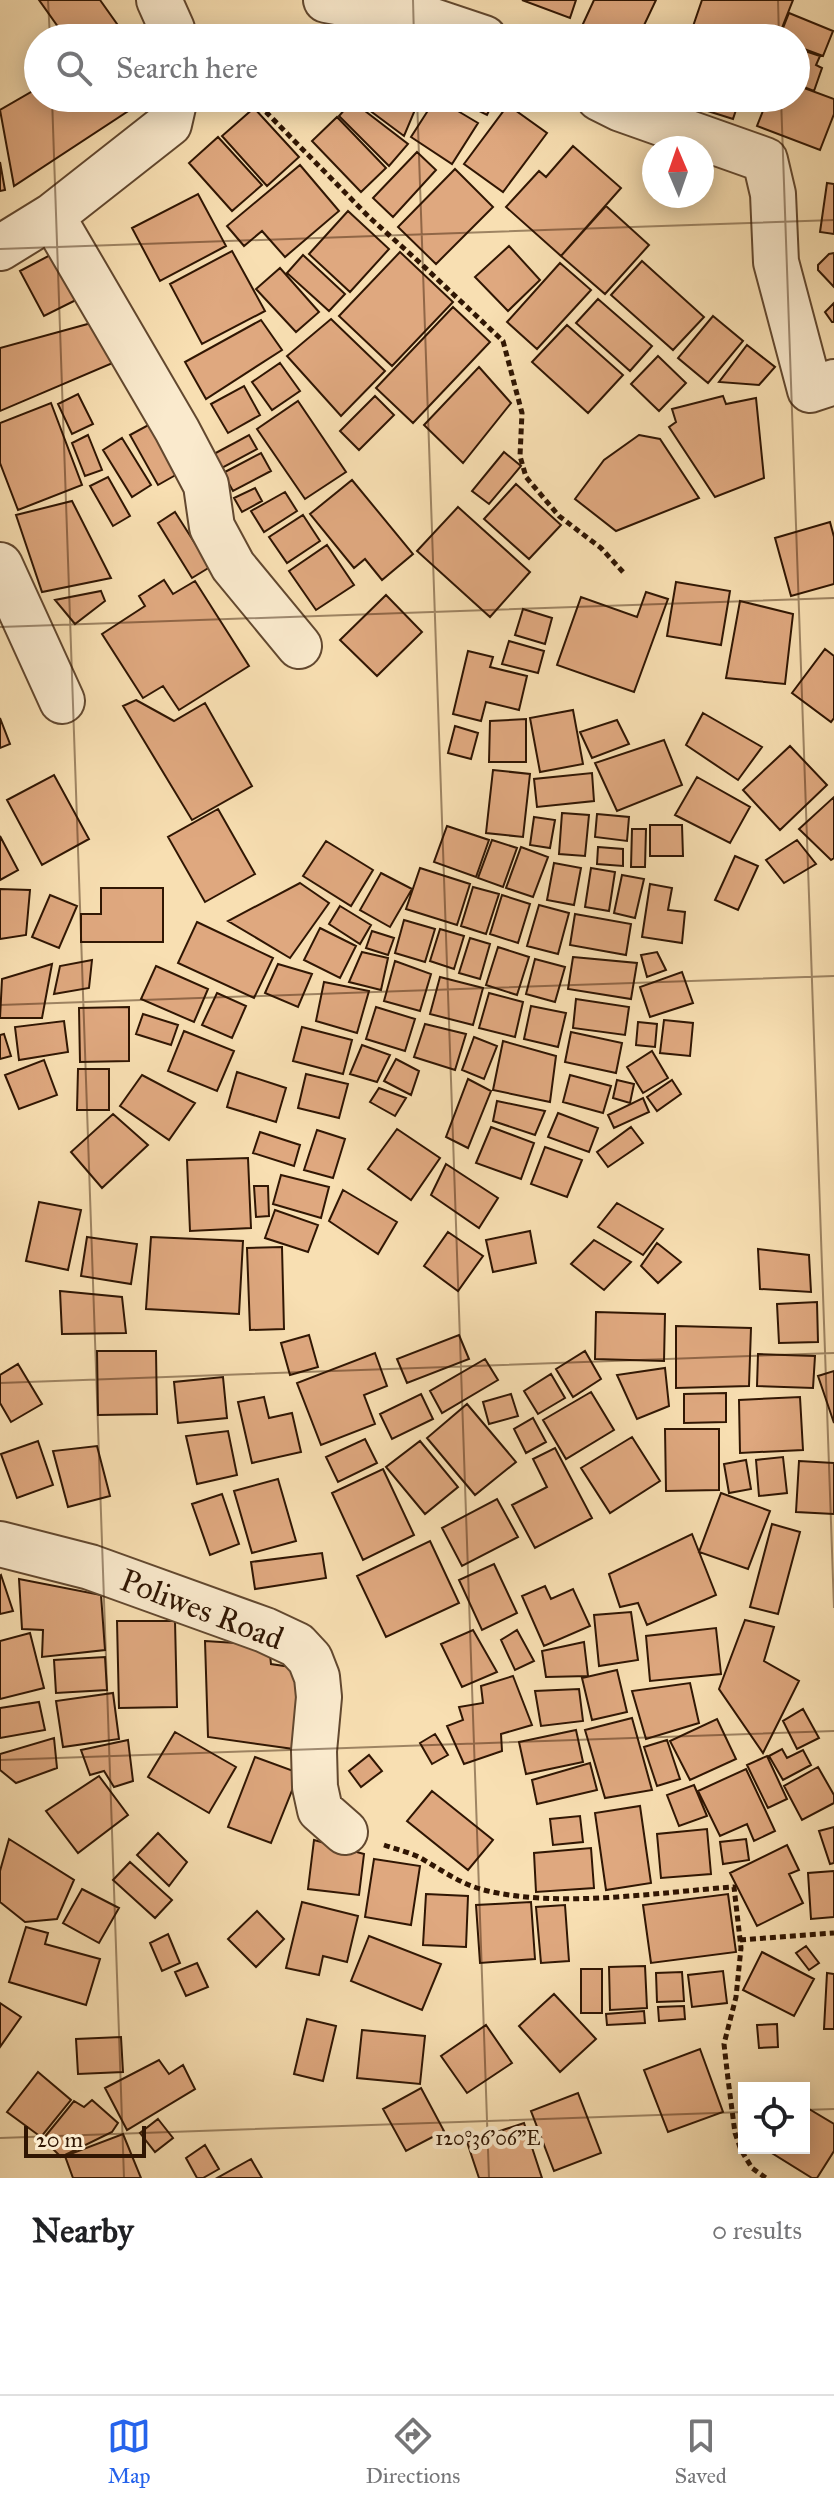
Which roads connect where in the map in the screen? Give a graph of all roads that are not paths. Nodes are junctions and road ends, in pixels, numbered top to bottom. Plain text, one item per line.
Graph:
1 (159, 0) edge
2 (326, 0) edge
3 (170, 24) edge
4 (442, 24) edge
5 (172, 112) edge
6 (629, 112) edge
7 (52, 216) junction
8 (0, 248) edge
9 (822, 386) edge
10 (0, 565) edge
11 (299, 646) dead end
12 (62, 701) dead end
13 (0, 1544) edge
14 (345, 1832) road end

1 - 3 street
2 - 4 street
5 - 7 street
6 - 9 street
7 - 8 street
7 - 11 street
10 - 12 street
13 - 14 street, Poliwes Road

